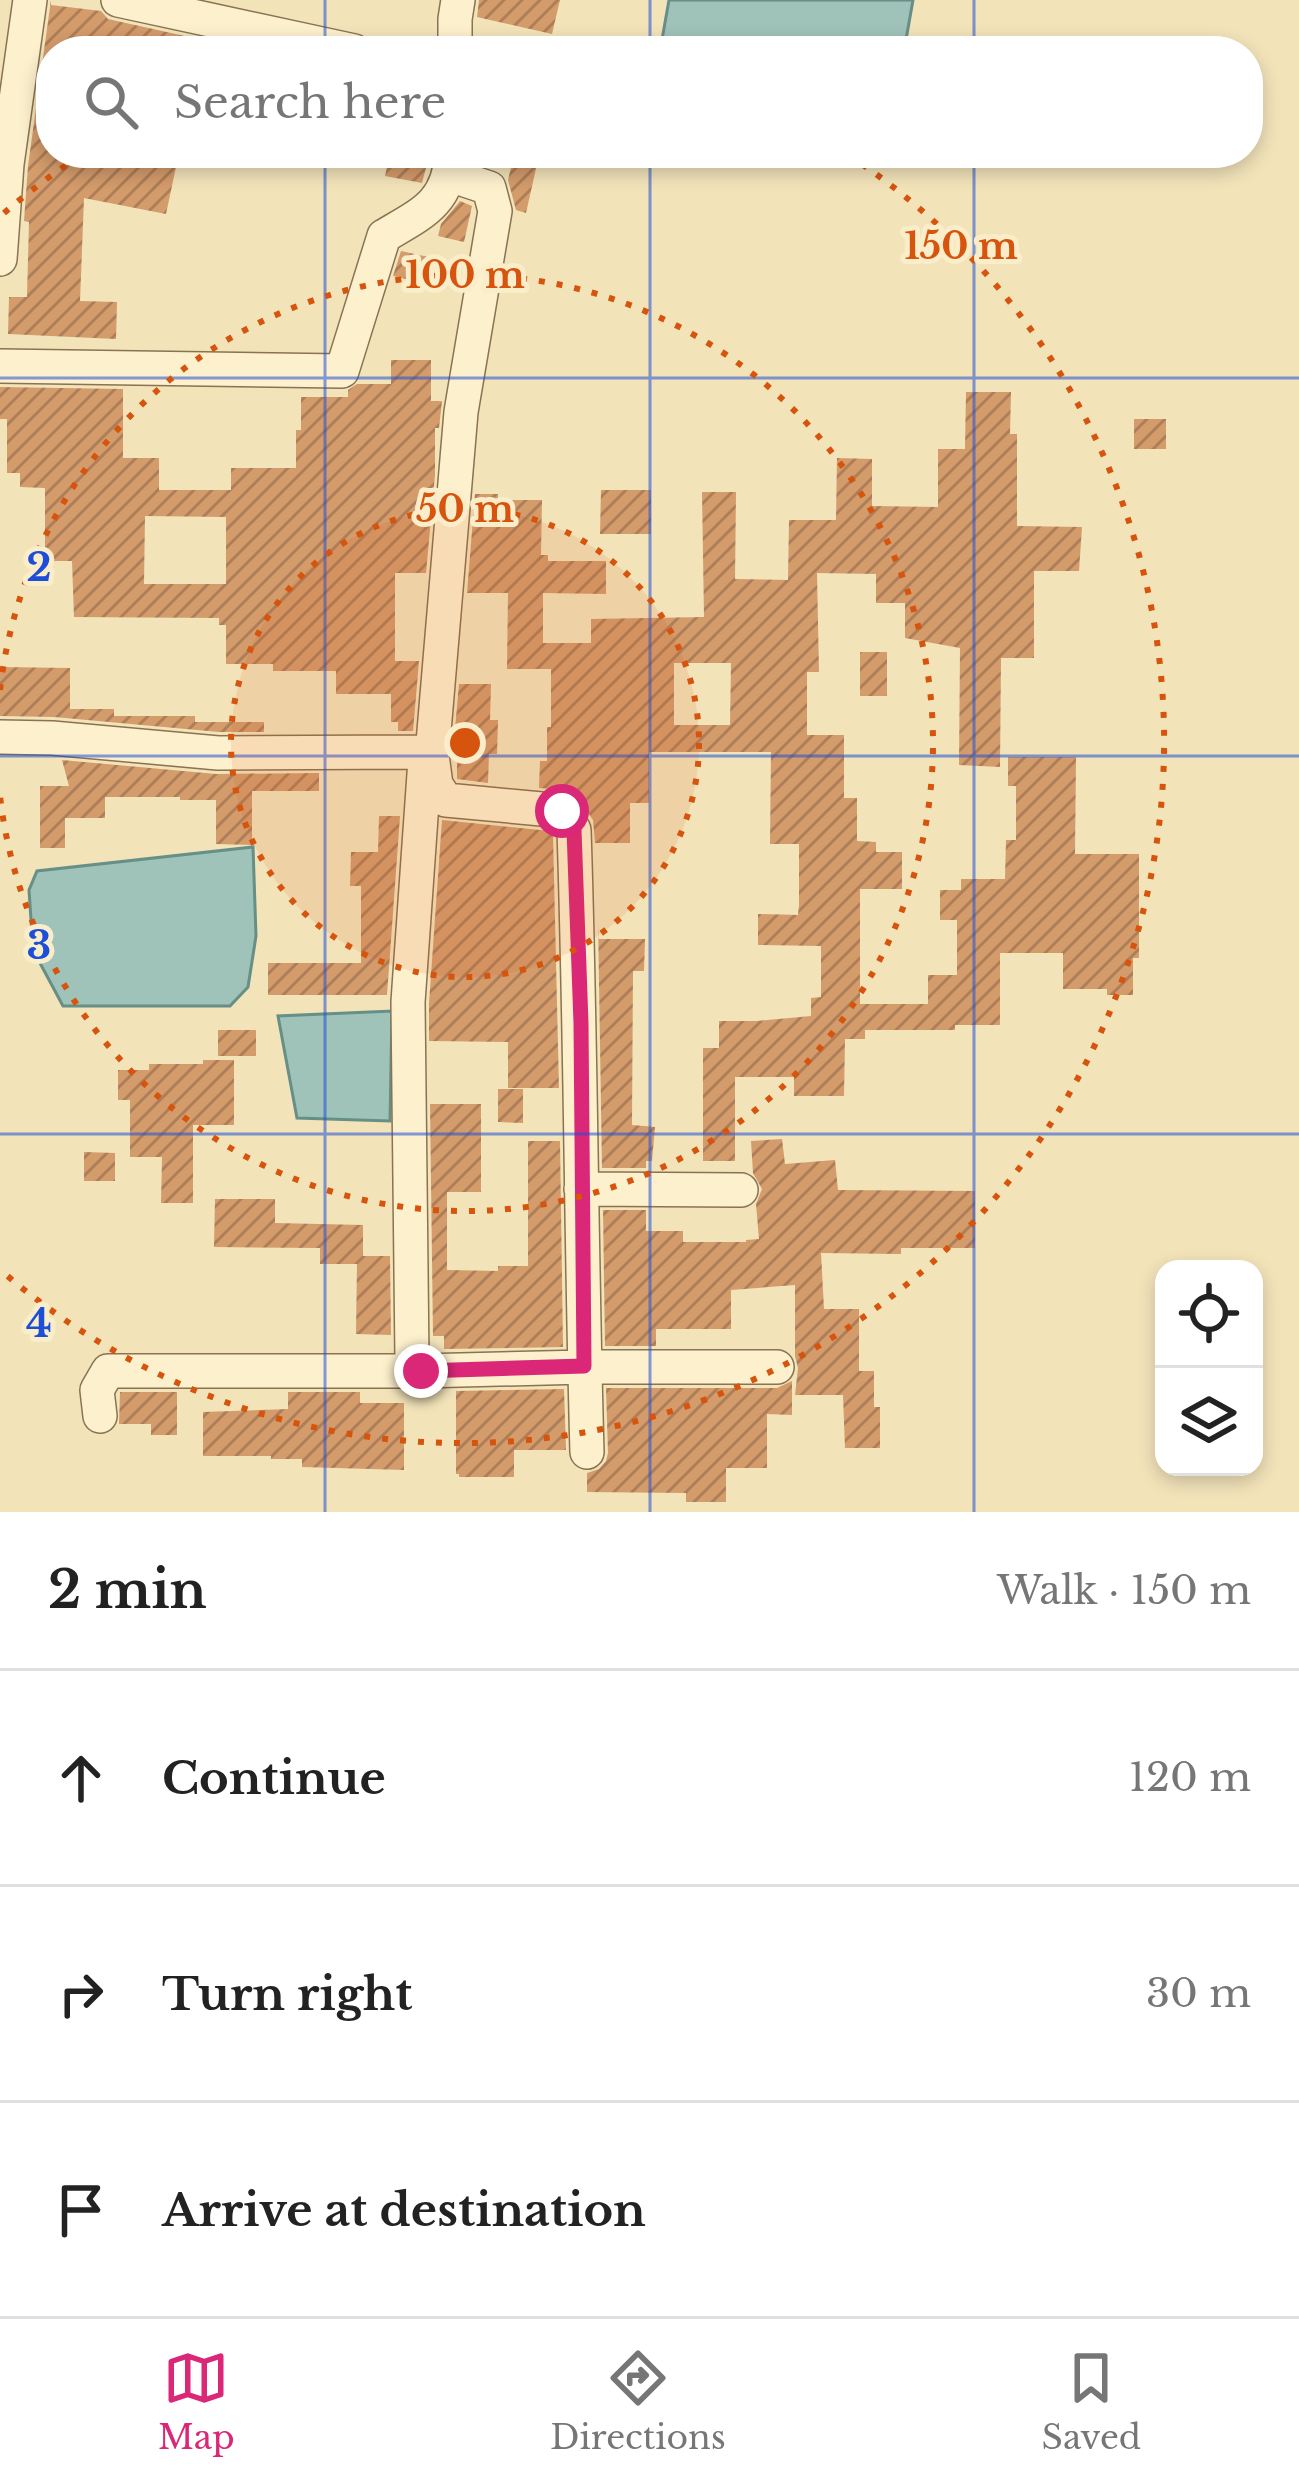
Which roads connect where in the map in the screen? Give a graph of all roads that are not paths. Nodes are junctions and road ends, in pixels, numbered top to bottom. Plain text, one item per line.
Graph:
1 (30, 0) edge
2 (118, 0) edge
3 (458, 0) edge
4 (285, 36) edge
5 (456, 36) edge
6 (448, 168) edge
7 (456, 168) edge
8 (0, 259) edge
9 (0, 366) edge
10 (0, 737) edge
11 (581, 1190) junction
12 (741, 1190) dead end
13 (584, 1366) junction
14 (777, 1366) dead end
15 (421, 1371) junction
16 (100, 1416) dead end
17 (587, 1452) dead end

1 - 8 street
2 - 4 street
3 - 5 street
6 - 9 street
7 - 11 street
10 - 15 street
11 - 12 street
11 - 13 street
13 - 14 street
13 - 15 street
13 - 17 street
15 - 16 street

